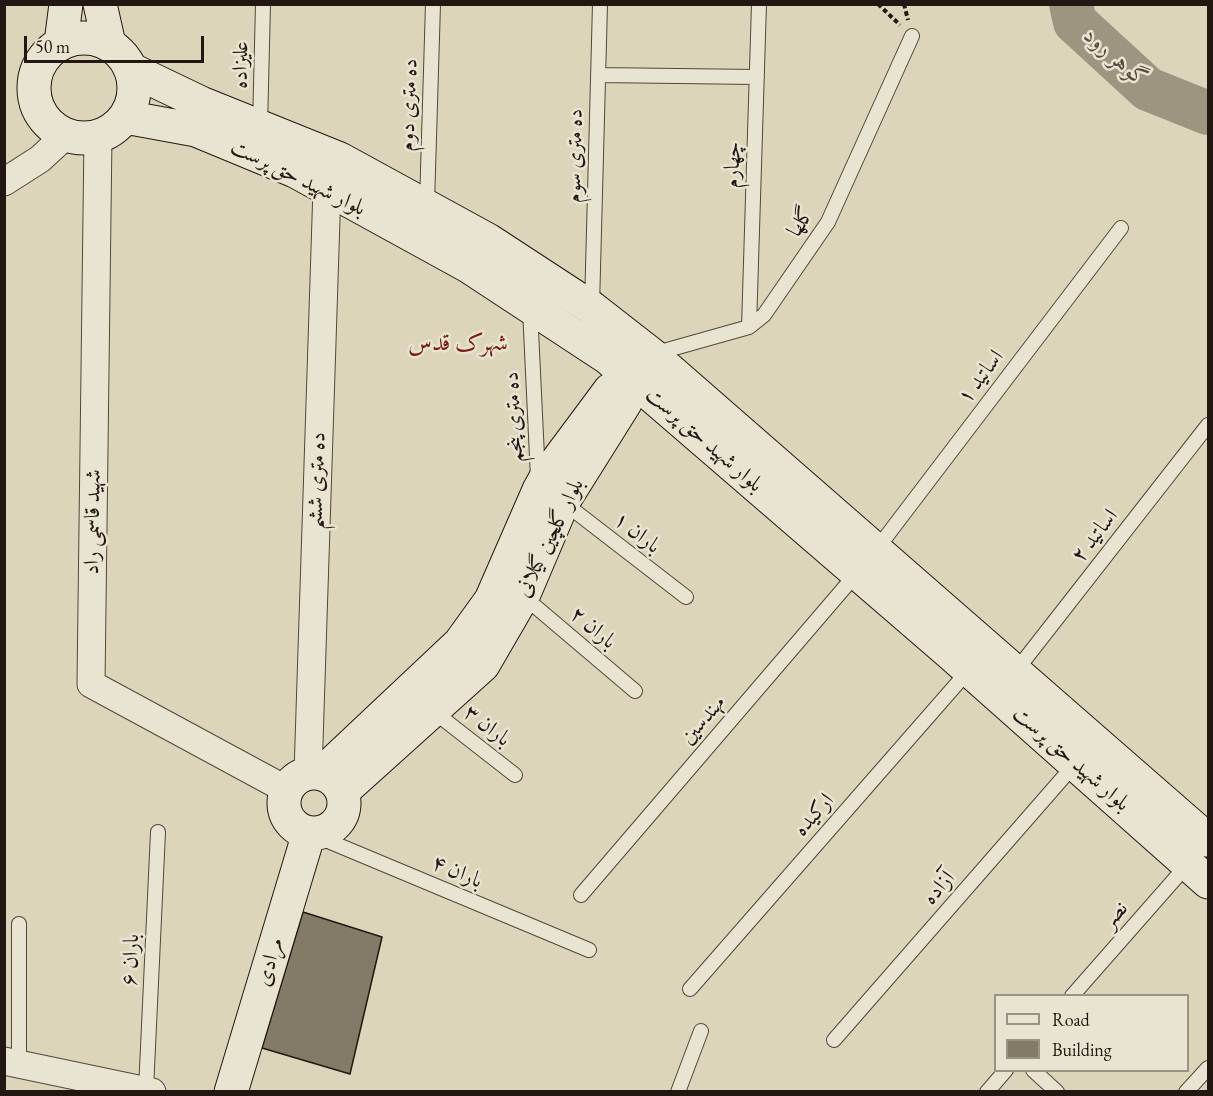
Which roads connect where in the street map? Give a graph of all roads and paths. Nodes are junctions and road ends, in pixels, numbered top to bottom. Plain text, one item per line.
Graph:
1 (66, 4) edge
2 (100, 4) edge
3 (263, 4) edge
4 (433, 4) edge
5 (600, 4) edge
6 (759, 4) edge
7 (878, 4) edge
8 (912, 36) joint
9 (61, 43) junction
10 (109, 44) junction
11 (130, 69) junction
12 (598, 75) junction
13 (757, 77) junction
14 (125, 117) junction
15 (260, 127) junction
16 (66, 135) junction
17 (98, 136) junction
18 (4, 182) edge
19 (327, 188) junction
20 (427, 207) junction
21 (1120, 228) dead end
22 (411, 235) junction
23 (530, 306) junction
24 (592, 308) junction
25 (749, 327) junction
26 (642, 366) junction
27 (1209, 425) edge
28 (551, 496) junction
29 (867, 561) junction
30 (512, 588) junction
31 (686, 597) dead end
32 (969, 670) junction
33 (1005, 683) junction
34 (635, 691) dead end
35 (433, 711) junction
36 (1076, 764) junction
37 (515, 775) dead end
38 (315, 782) junction
39 (158, 832) dead end
40 (309, 833) junction
41 (1202, 862) edge
42 (580, 895) dead end
43 (19, 924) dead end
44 (589, 950) dead end
45 (690, 989) dead end
46 (1074, 994) edge
47 (701, 1031) dead end
48 (834, 1040) dead end
49 (12, 1063) edge
50 (1209, 1068) edge
51 (1005, 1072) edge
52 (1034, 1072) edge
53 (149, 1091) edge
54 (231, 1092) edge
55 (678, 1092) edge
56 (987, 1092) edge
57 (1057, 1092) edge
58 (1186, 1092) edge

1 - 9 street
2 - 10 street
3 - 15 lane, علیزاده
4 - 20 lane, ده متری دوم
5 - 12 lane, ده متری سوم
6 - 13 lane, چهارم
7 - 8 path
8 - 25 lane, گلها
9 - 10 street
9 - 16 street
10 - 11 street
11 - 14 street
11 - 15 street, بلوار شهید حق پرست
12 - 13 lane
12 - 24 lane, ده متری سوم
13 - 25 lane, چهارم
14 - 17 street
14 - 19 street, بلوار شهید حق پرست
15 - 20 street, بلوار شهید حق پرست
16 - 17 street
16 - 18 street
17 - 38 street, شهید قاسمی راد
19 - 22 street, بلوار شهید حق پرست
19 - 38 street, ده متری ششم
20 - 22 street
20 - 24 street, بلوار شهید حق پرست
21 - 29 lane, اساتید ۱
22 - 23 street, بلوار شهید حق پرست
23 - 26 street, بلوار شهید حق پرست
23 - 28 lane, ده متری پنجم
24 - 26 street, بلوار شهید حق پرست
25 - 26 lane, گلها
26 - 28 street, بلوار گلچین گیلانی
26 - 29 street, بلوار شهید حق پرست
27 - 33 lane, اساتید ۲
28 - 30 street, بلوار گلچین گیلانی
28 - 31 lane, باران ۱
29 - 32 street, بلوار شهید حق پرست
29 - 33 street, بلوار شهید حق پرست
29 - 42 lane, مهندسین
30 - 34 lane, باران ۲
30 - 35 street, بلوار گلچین گیلانی
30 - 38 street, بلوار گلچین گیلانی
32 - 33 street, بلوار شهید حق پرست
32 - 45 lane, ارکیده
33 - 36 street, بلوار شهید حق پرست
33 - 41 street, بلوار شهید حق پرست
35 - 37 lane, باران ۳
35 - 38 street, بلوار گلچین گیلانی
36 - 41 street, بلوار شهید حق پرست
36 - 48 lane, آزاده
38 - 40 street
38 - 40 street
39 - 53 lane, باران ۶
40 - 44 lane, باران ۴
40 - 54 street, مرادی
41 - 46 lane, نصر
43 - 49 lane
47 - 55 lane
49 - 53 street
50 - 58 lane
51 - 56 lane
52 - 57 lane

